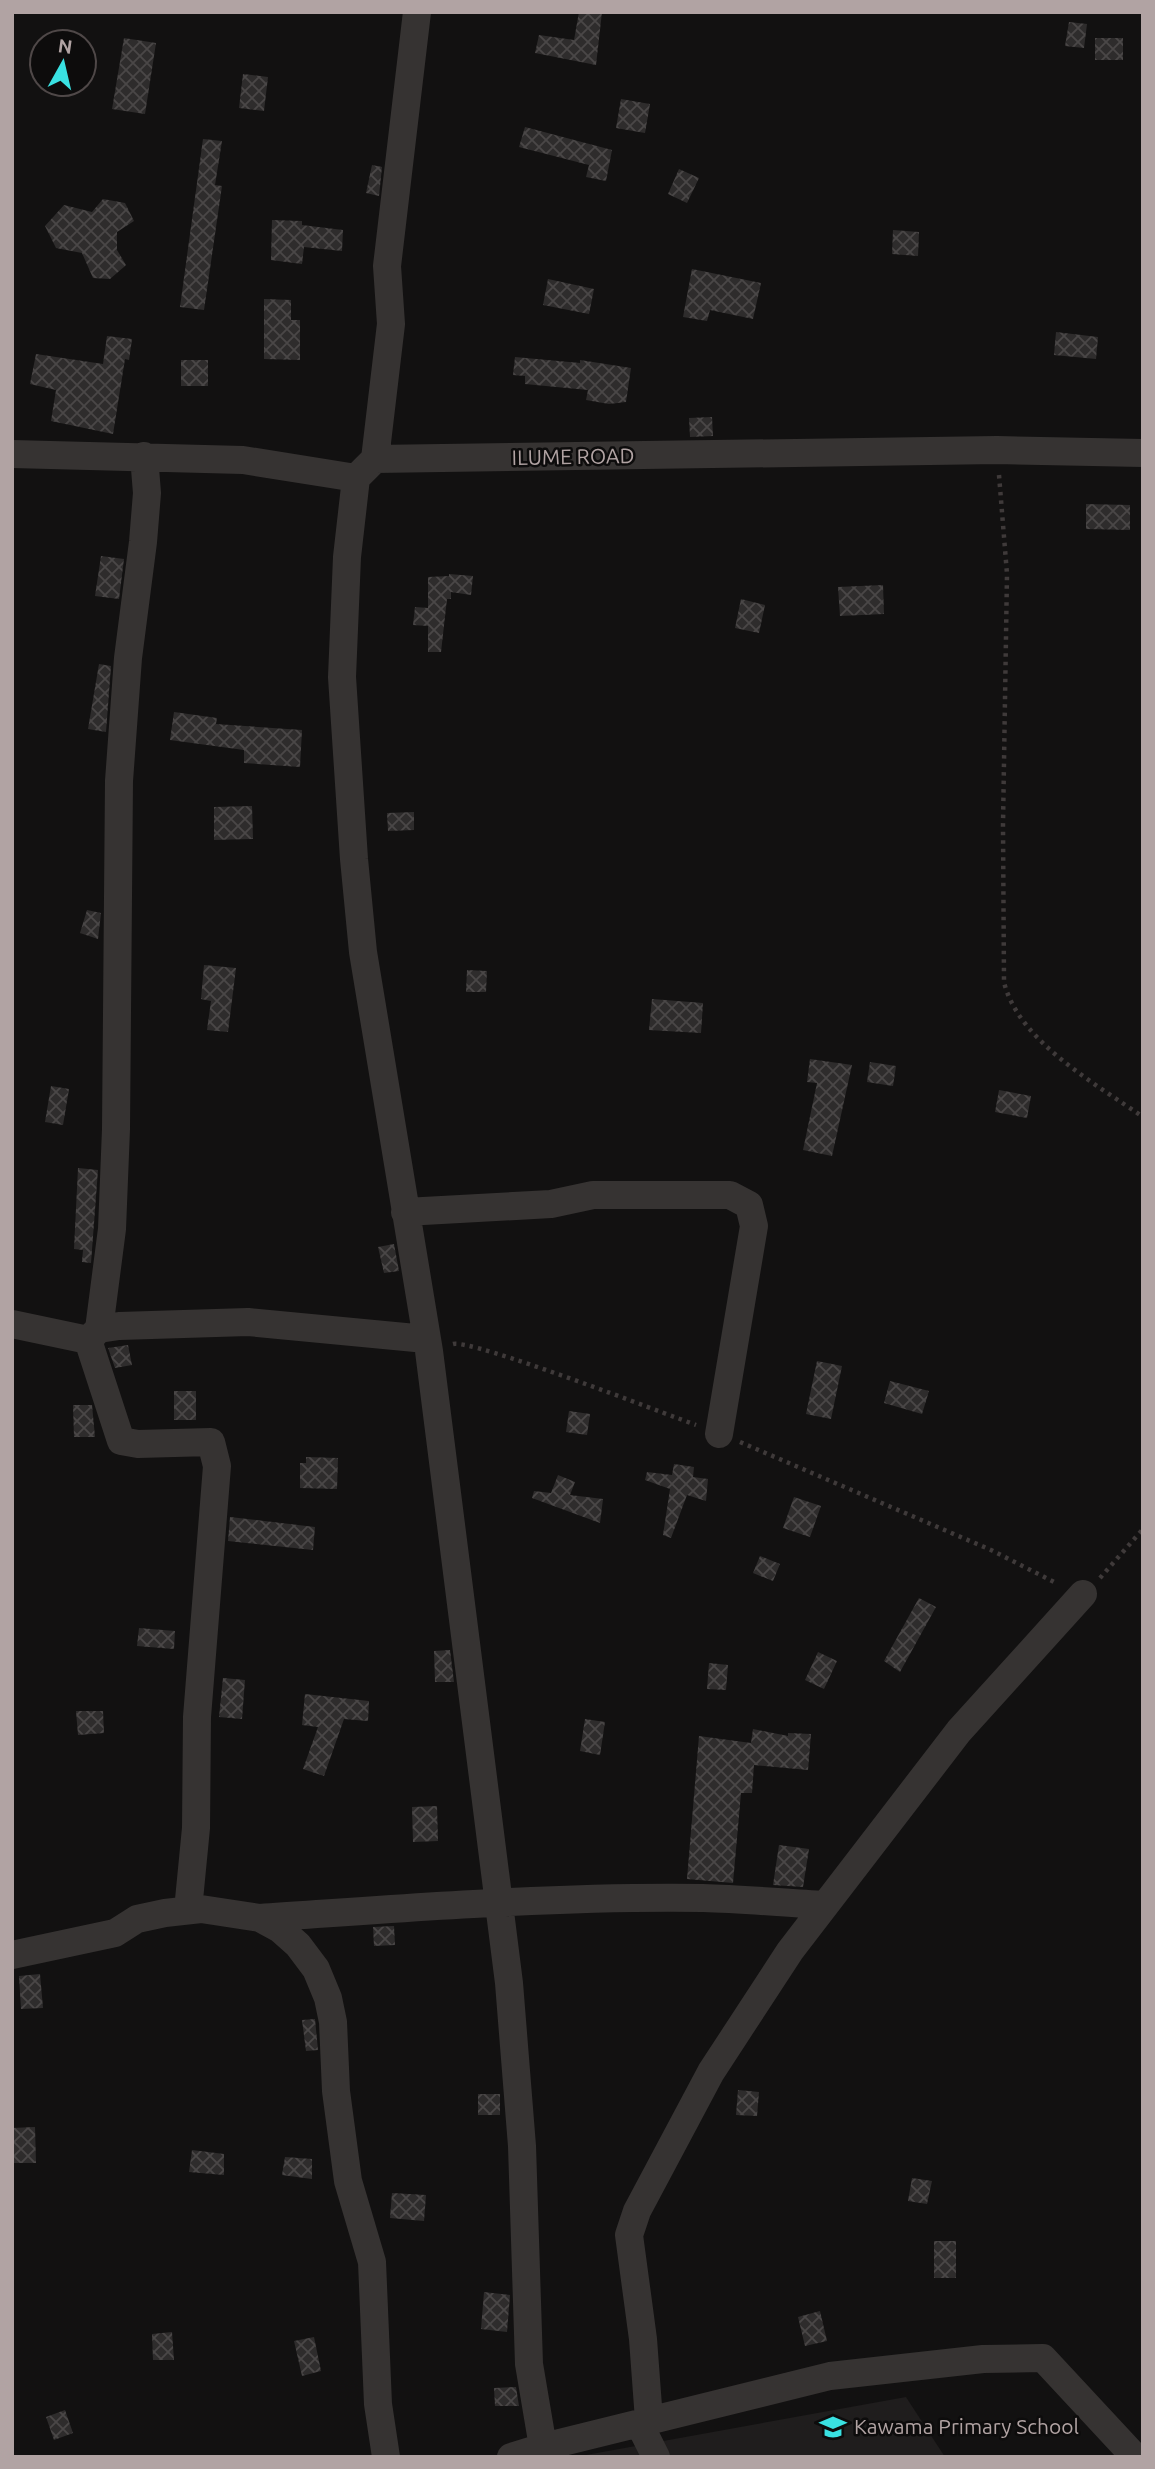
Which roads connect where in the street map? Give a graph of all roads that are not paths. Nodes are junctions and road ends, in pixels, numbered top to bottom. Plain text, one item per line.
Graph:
1 (417, 12) edge
2 (1143, 453) edge
3 (12, 454) edge
4 (144, 456) junction
5 (365, 468) junction
6 (405, 1212) junction
7 (12, 1324) edge
8 (94, 1334) junction
9 (428, 1345) junction
10 (719, 1433) road end
11 (1083, 1594) road end
12 (499, 1902) junction
13 (825, 1905) junction
14 (188, 1910) junction
15 (260, 1918) junction
16 (12, 1955) edge
17 (644, 2421) junction
18 (543, 2447) junction
19 (386, 2457) edge
20 (511, 2457) edge
21 (656, 2457) edge
22 (1135, 2457) edge

1 - 5 street
2 - 5 street, ILUME ROAD
3 - 4 street, ILUME ROAD
4 - 5 street, ILUME ROAD
4 - 8 street
5 - 6 street
6 - 9 street
6 - 10 street
7 - 8 street
8 - 9 street
8 - 14 street
9 - 12 street
11 - 13 street
12 - 13 street
12 - 15 street
12 - 18 street
13 - 17 street
14 - 15 street
14 - 16 street
15 - 19 street
17 - 18 street
17 - 21 street
17 - 22 street
18 - 20 street

